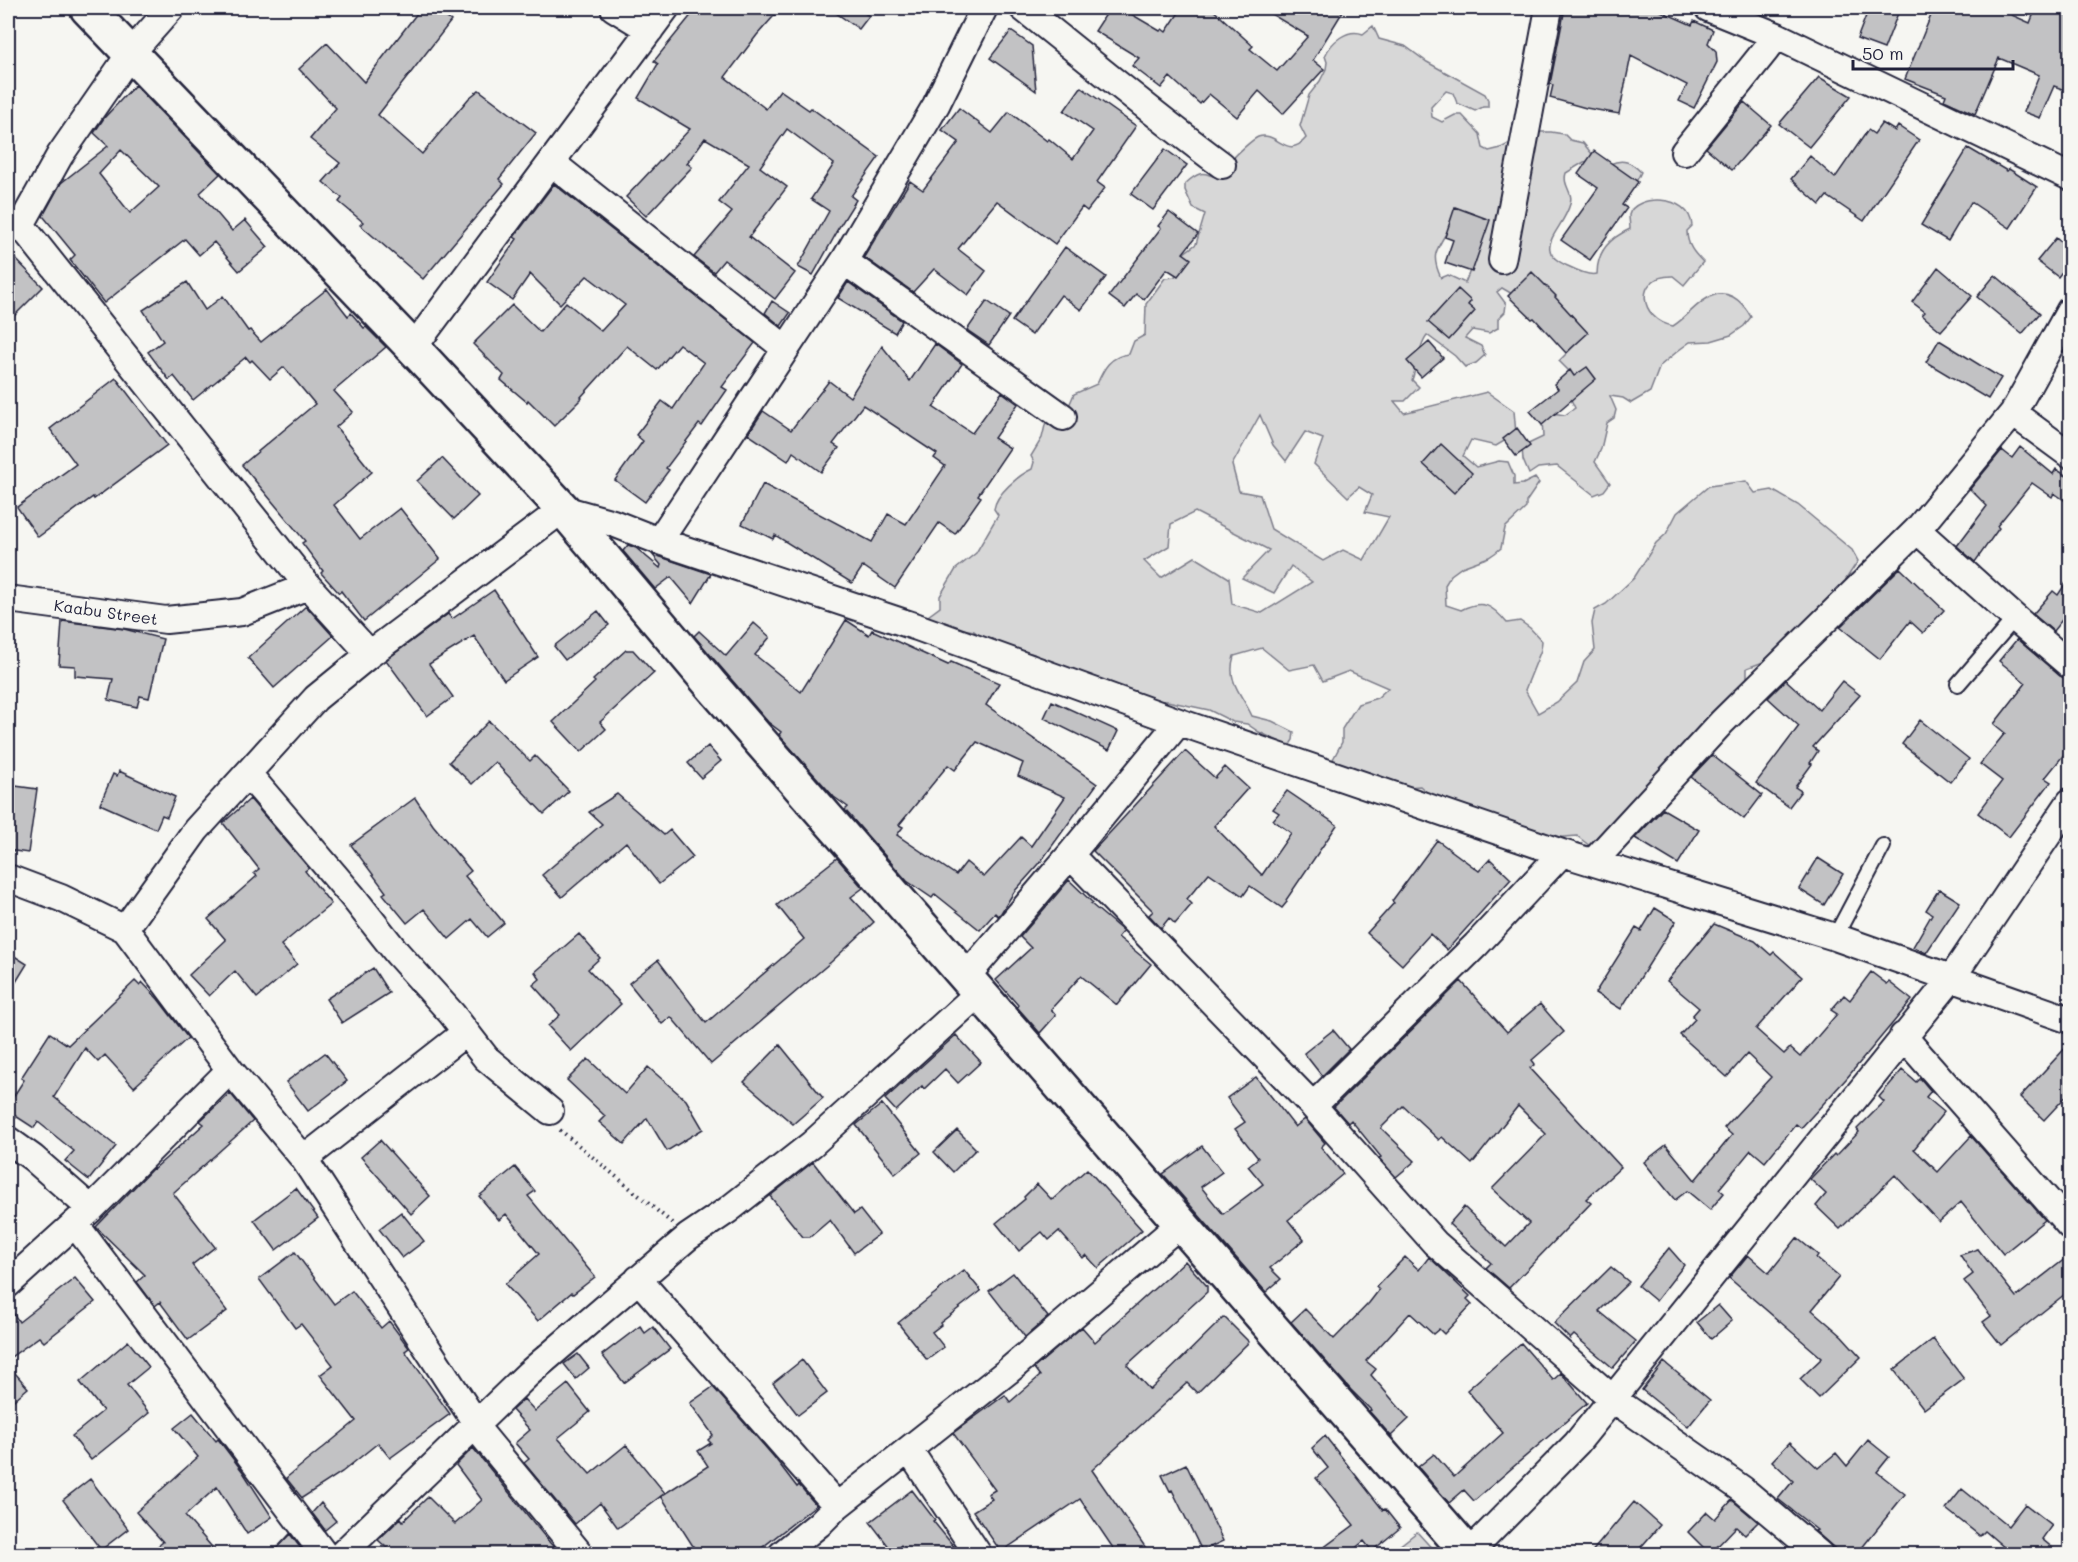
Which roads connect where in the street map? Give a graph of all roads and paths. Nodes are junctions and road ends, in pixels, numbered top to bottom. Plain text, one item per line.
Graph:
1 (87, 8) edge
2 (171, 8) edge
3 (614, 8) edge
4 (666, 8) edge
5 (984, 8) edge
6 (1023, 8) edge
7 (1549, 8) edge
8 (1708, 8) edge
9 (650, 30) junction
10 (1777, 36) junction
11 (130, 54) junction
12 (1683, 152) dead end
13 (552, 163) junction
14 (1222, 165) dead end
15 (2070, 177) edge
16 (14, 221) edge
17 (1502, 260) dead end
18 (844, 261) junction
19 (2070, 310) edge
20 (413, 348) junction
21 (786, 349) junction
22 (2013, 413) junction
23 (1063, 417) dead end
24 (2070, 455) edge
25 (563, 509) junction
26 (1917, 530) junction
27 (659, 541) junction
28 (308, 586) junction
29 (8, 599) edge
30 (2015, 618) junction
31 (370, 654) junction
32 (2070, 665) edge
33 (1958, 684) dead end
34 (1179, 722) junction
35 (248, 774) junction
36 (2070, 802) edge
37 (1883, 846) dead end
38 (1562, 853) junction
39 (1070, 855) junction
40 (1593, 862) junction
41 (8, 878) edge
42 (125, 929) junction
43 (1835, 937) junction
44 (1951, 979) junction
45 (972, 985) junction
46 (2070, 1020) edge
47 (466, 1032) junction
48 (1903, 1036) junction
49 (230, 1070) junction
50 (1313, 1106) junction
51 (550, 1111) joint
52 (8, 1140) edge
53 (304, 1159) junction
54 (83, 1216) junction
55 (1179, 1225) junction
56 (2070, 1226) edge
57 (688, 1238) junction
58 (638, 1279) junction
59 (8, 1284) edge
60 (1613, 1399) junction
61 (475, 1424) junction
62 (909, 1450) junction
63 (837, 1506) junction
64 (324, 1554) edge
65 (342, 1554) edge
66 (580, 1554) edge
67 (782, 1554) edge
68 (978, 1554) edge
69 (1468, 1554) edge
70 (1819, 1554) edge

1 - 11 street
2 - 11 street
3 - 9 street
4 - 9 street
5 - 18 street
6 - 14 street
7 - 17 street
8 - 10 street
9 - 13 street
10 - 12 street
10 - 15 street
11 - 16 street
11 - 20 street
13 - 20 street
13 - 21 street
16 - 28 street
18 - 21 street
18 - 23 street
19 - 22 street
20 - 25 street
21 - 27 street
22 - 24 street
22 - 26 street
25 - 27 street
25 - 31 street
25 - 45 street
26 - 30 street
26 - 40 street
27 - 34 street
28 - 29 street, Kaabu Street
28 - 31 street
30 - 32 street
30 - 33 lane
31 - 35 street
34 - 38 street
34 - 39 street
35 - 42 street
35 - 47 street
36 - 44 street
37 - 43 lane
38 - 40 street
38 - 50 street
39 - 45 street
39 - 50 street
40 - 43 street
41 - 42 street
42 - 49 street
43 - 44 street
44 - 46 street
44 - 48 street
45 - 55 street
45 - 57 street
47 - 51 street
47 - 53 street
48 - 56 street
48 - 60 street
49 - 53 street
49 - 54 street
50 - 60 street
51 - 57 path
52 - 54 street
53 - 61 street
54 - 59 street
54 - 64 street
55 - 62 street
55 - 69 street
57 - 58 street
58 - 61 street
58 - 63 street
60 - 69 street
60 - 70 street
61 - 65 street
61 - 66 street
62 - 63 street
62 - 68 street
63 - 67 street

